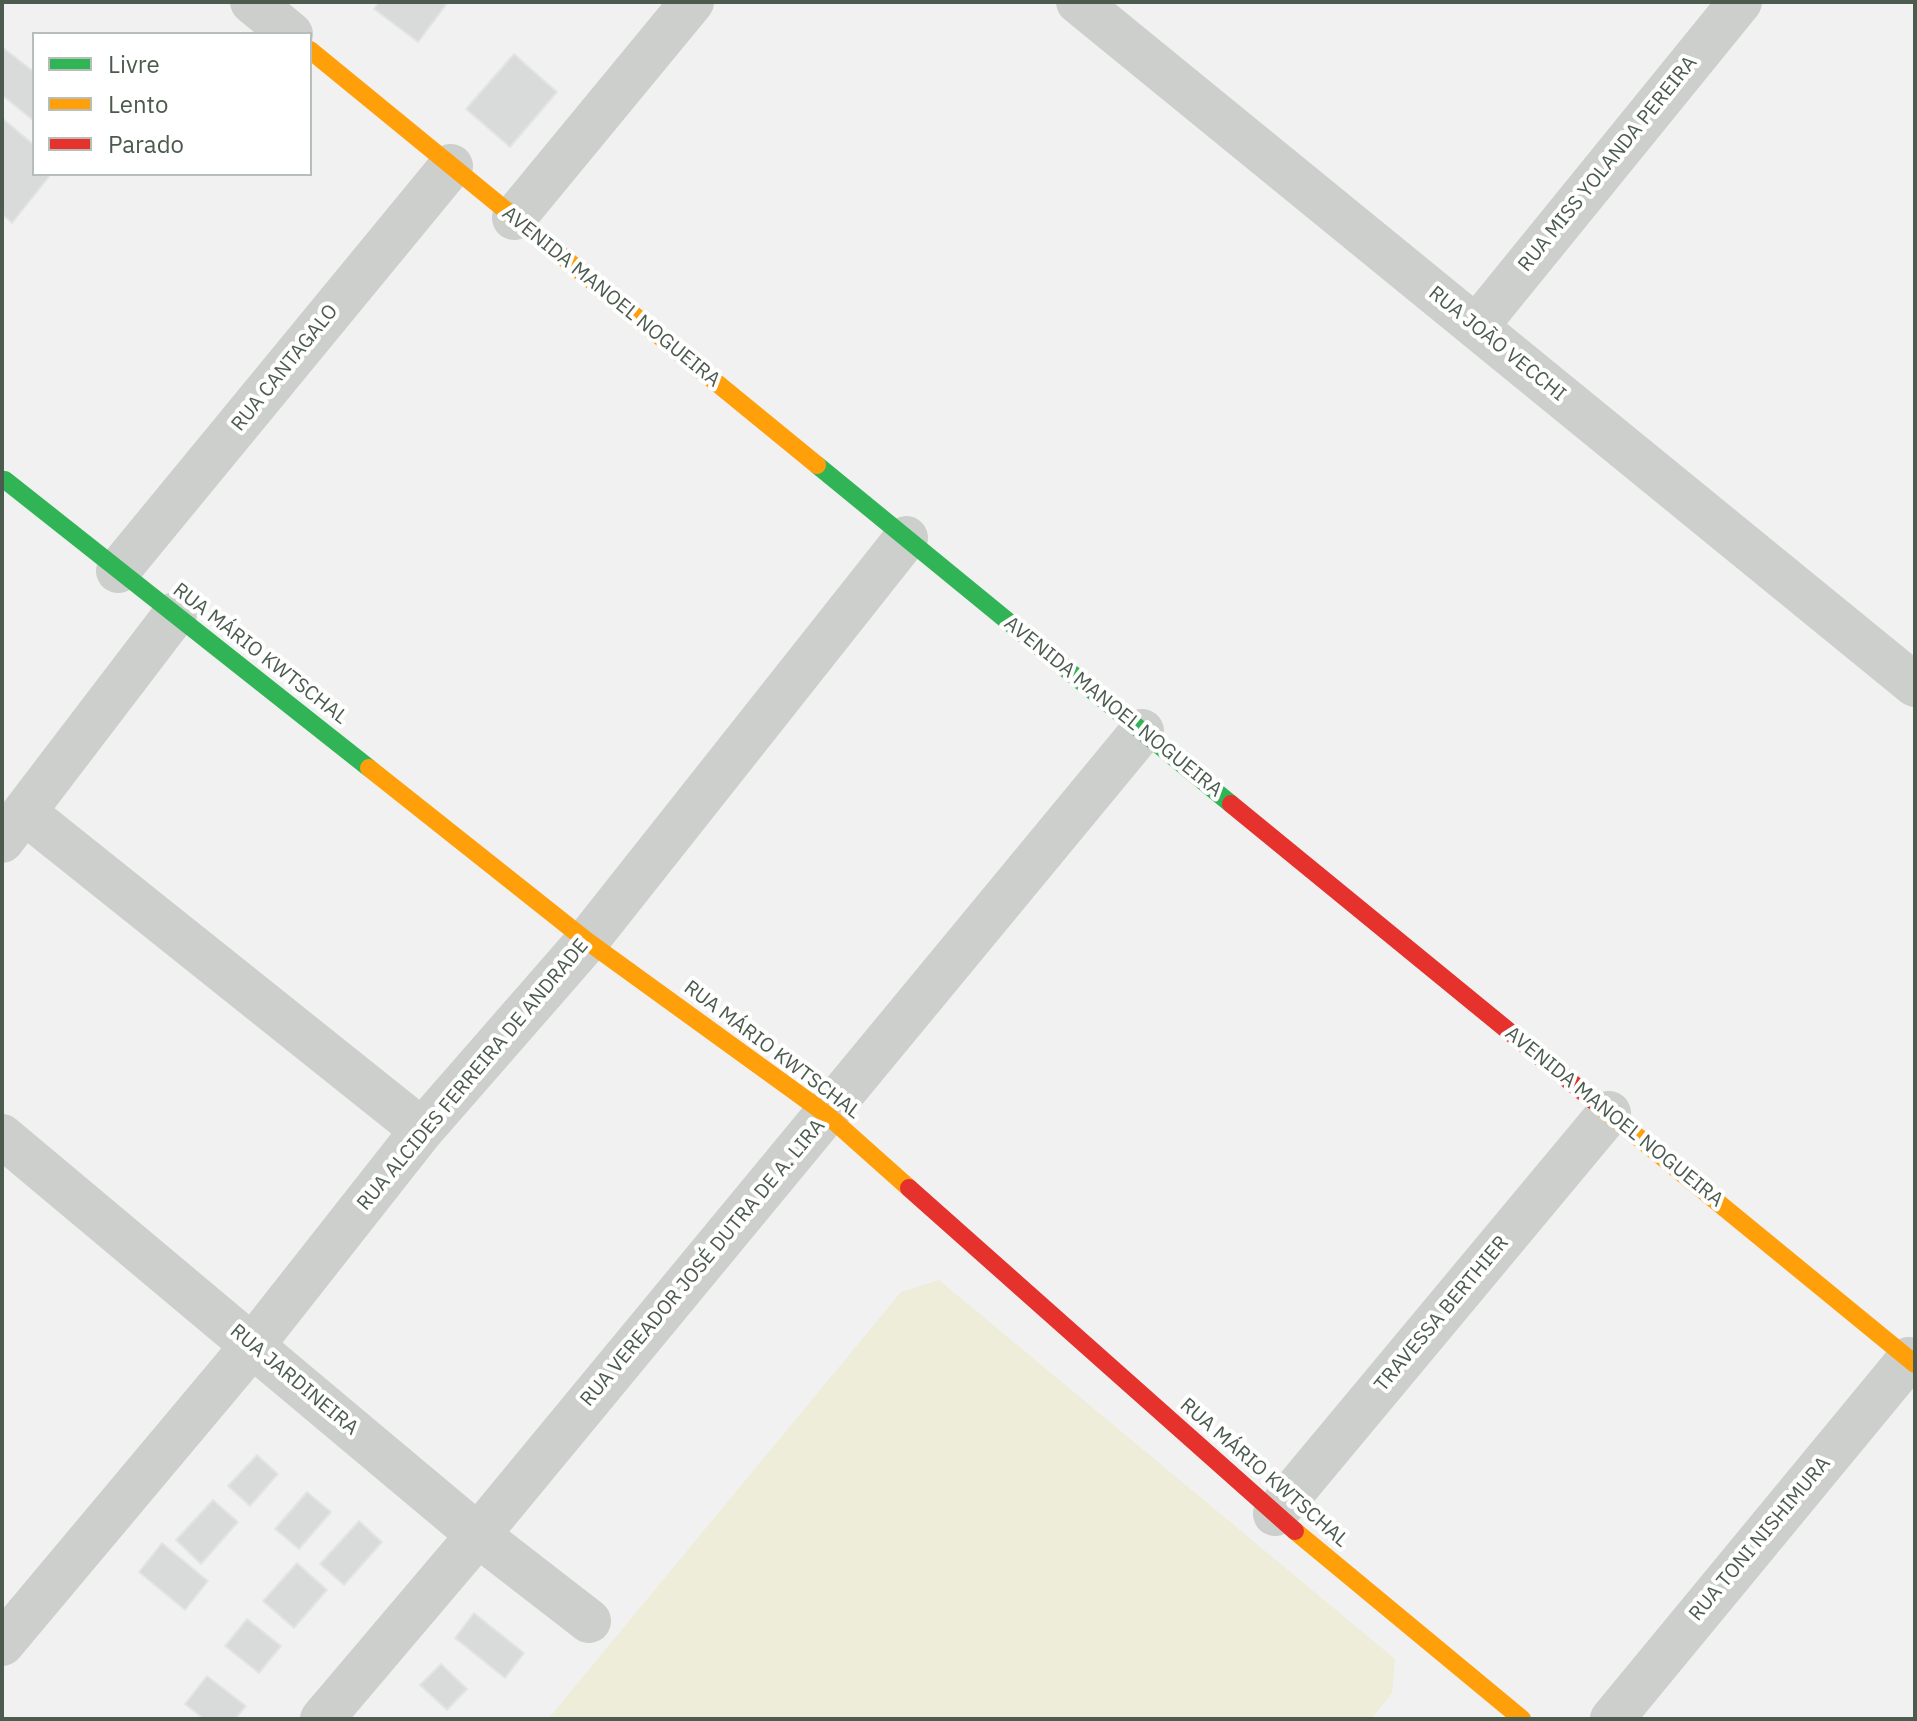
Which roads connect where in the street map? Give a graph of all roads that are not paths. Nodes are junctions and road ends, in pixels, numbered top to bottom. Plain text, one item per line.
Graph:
1 (252, 2) edge
2 (692, 2) edge
3 (1078, 2) edge
4 (1740, 2) edge
5 (289, 32) edge
6 (312, 52) edge
7 (451, 166) junction
8 (514, 218) junction
9 (1476, 327) junction
10 (5, 480) dead end
11 (906, 538) junction
12 (118, 571) junction
13 (175, 614) junction
14 (1915, 685) edge
15 (1142, 731) junction
16 (13, 826) edge
17 (587, 941) junction
18 (1609, 1113) junction
19 (826, 1114) junction
20 (422, 1130) junction
21 (2, 1136) edge
22 (252, 1346) junction
23 (1912, 1362) edge
24 (1275, 1514) junction
25 (478, 1535) junction
26 (589, 1621) dead end
27 (2, 1644) edge
28 (322, 1719) edge
29 (1522, 1719) edge
30 (1612, 1719) edge

1 - 5 street
2 - 8 street
3 - 9 street, RUA JOÃO VECCHI
4 - 9 street, RUA MISS YOLANDA PEREIRA
6 - 7 street, AVENIDA MANOEL NOGUEIRA
7 - 8 street, AVENIDA MANOEL NOGUEIRA
7 - 12 street, RUA CANTAGALO
8 - 11 street, AVENIDA MANOEL NOGUEIRA
9 - 14 street, RUA JOÃO VECCHI
10 - 12 street, RUA MÁRIO KWTSCHAL
11 - 15 street, AVENIDA MANOEL NOGUEIRA
11 - 17 street, RUA ALCIDES FERREIRA DE ANDRADE
12 - 13 street, RUA MÁRIO KWTSCHAL
13 - 16 street
13 - 17 street, RUA MÁRIO KWTSCHAL
15 - 18 street, AVENIDA MANOEL NOGUEIRA
15 - 19 street, RUA VEREADOR JOSÉ DUTRA DE A. LIRA
16 - 20 street
17 - 19 street, RUA MÁRIO KWTSCHAL
17 - 20 street, RUA ALCIDES FERREIRA DE ANDRADE
18 - 23 street, AVENIDA MANOEL NOGUEIRA
18 - 24 street, TRAVESSA BERTHIER
19 - 24 street, RUA MÁRIO KWTSCHAL
19 - 25 street, RUA VEREADOR JOSÉ DUTRA DE A. LIRA
20 - 22 street, RUA ALCIDES FERREIRA DE ANDRADE
21 - 22 street, RUA JARDINEIRA
22 - 25 street, RUA JARDINEIRA
22 - 27 street, RUA ALCIDES FERREIRA DE ANDRADE
23 - 30 street, RUA TONI NISHIMURA
24 - 29 street, RUA MÁRIO KWTSCHAL
25 - 26 street, RUA JARDINEIRA
25 - 28 street, RUA VEREADOR JOSÉ DUTRA DE A. LIRA

